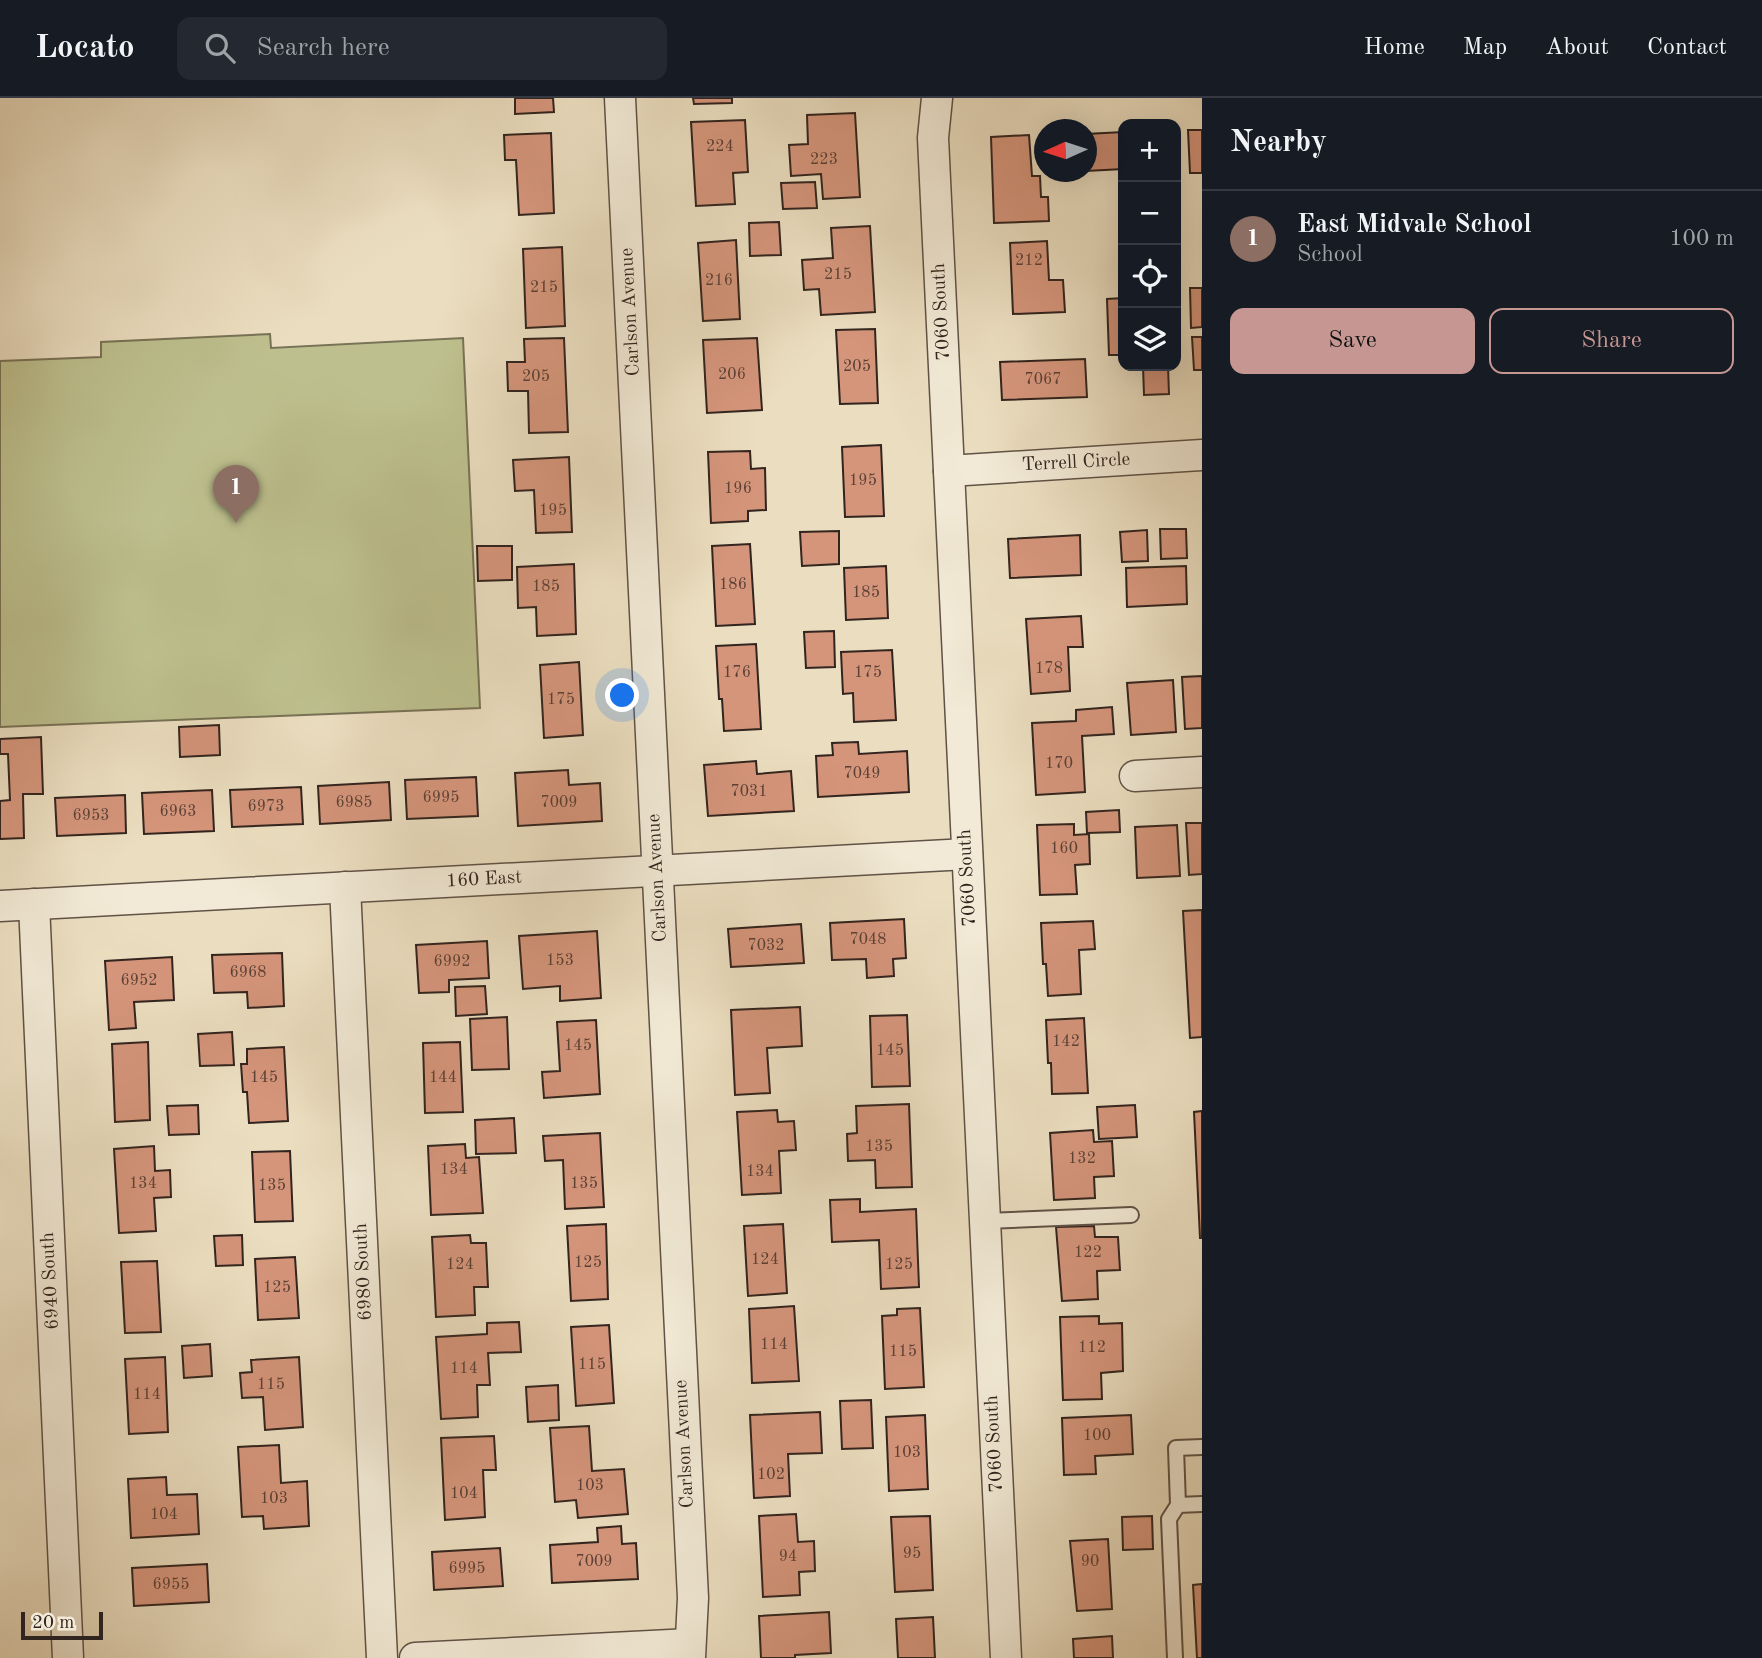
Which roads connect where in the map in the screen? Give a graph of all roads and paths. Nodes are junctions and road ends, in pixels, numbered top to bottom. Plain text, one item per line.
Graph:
1 (620, 98) edge
2 (937, 98) edge
3 (1202, 455) edge
4 (949, 471) junction
5 (1202, 772) edge
6 (1135, 776) dead end
7 (967, 854) junction
8 (658, 872) junction
9 (345, 887) junction
10 (34, 904) junction
11 (0, 906) edge
12 (1131, 1215) dead end
13 (985, 1221) junction
14 (1202, 1447) edge
15 (1202, 1504) edge
16 (1178, 1505) junction
17 (690, 1651) edge
18 (68, 1658) edge
19 (383, 1658) edge
20 (415, 1658) edge
21 (1006, 1658) edge
22 (1175, 1658) edge

1 - 8 street, Carlson Avenue
2 - 4 street, 7060 South
3 - 4 street, Terrell Circle
4 - 7 street, 7060 South
5 - 6 street
7 - 8 street, 160 East
7 - 13 street, 7060 South
8 - 9 street, 160 East
8 - 17 street, Carlson Avenue
9 - 10 street, 160 East
9 - 19 street, 6980 South
10 - 11 street, 160 East
10 - 18 street, 6940 South
12 - 13 lane
13 - 21 street, 7060 South
14 - 16 lane
15 - 16 lane
16 - 22 lane
17 - 20 street

